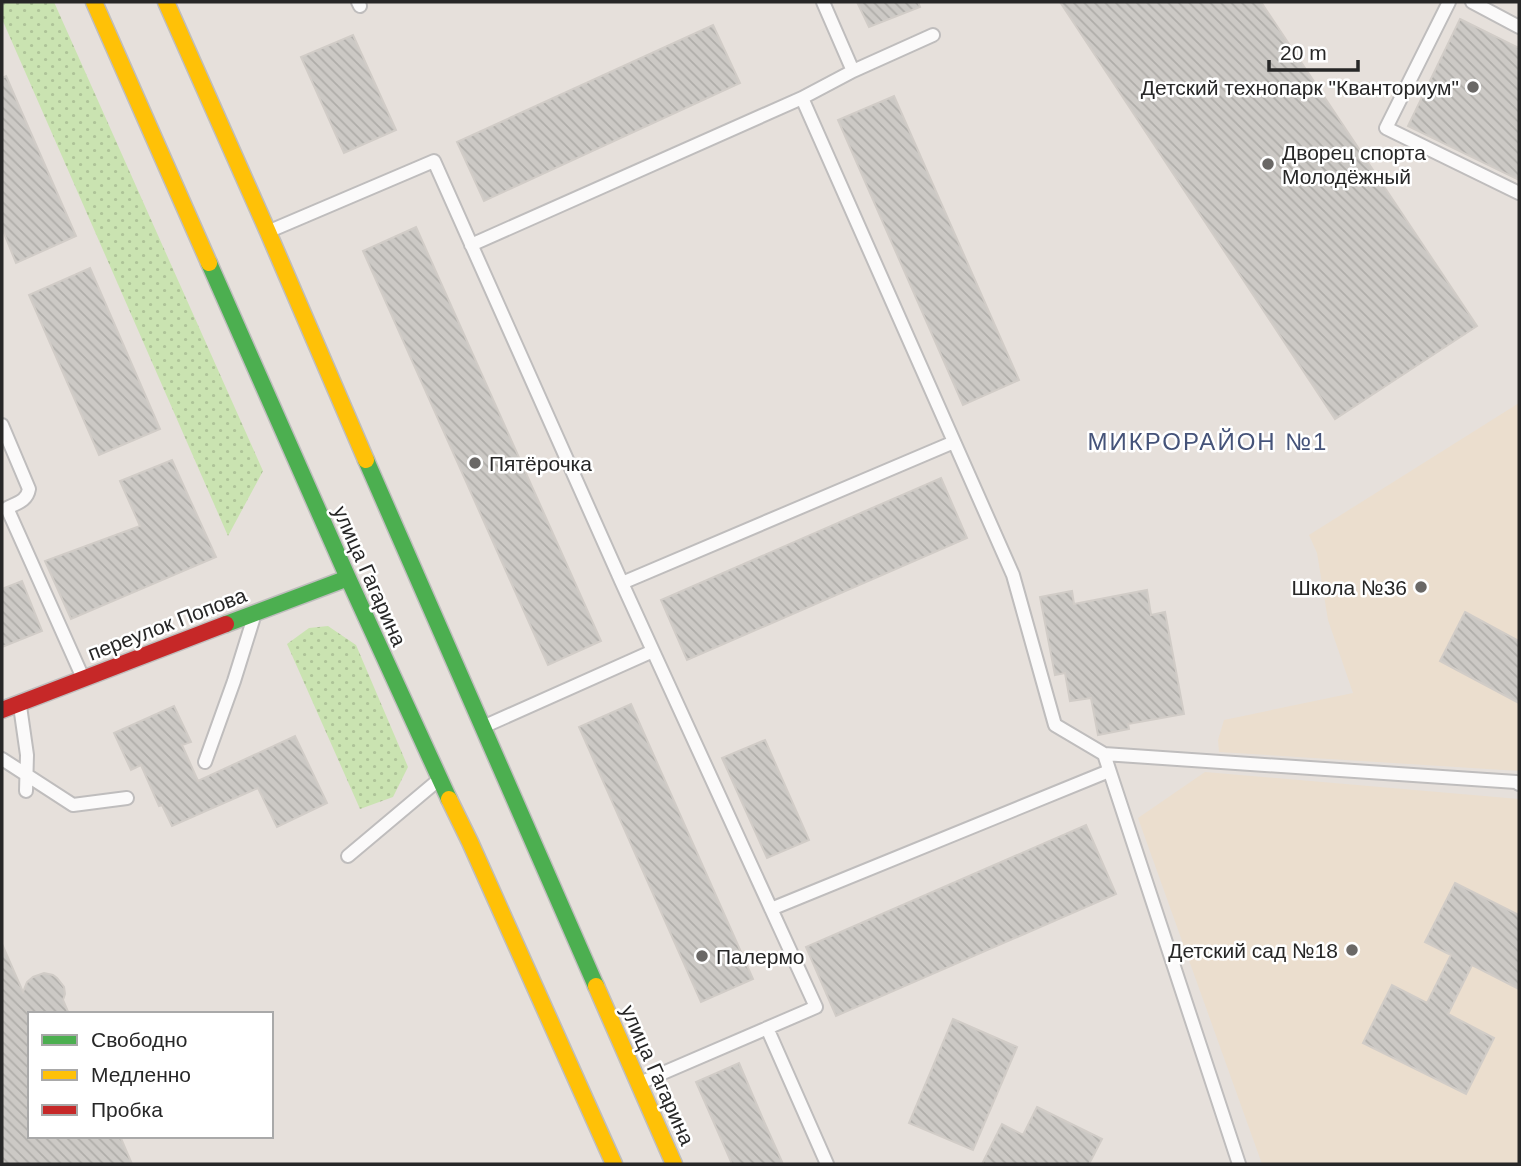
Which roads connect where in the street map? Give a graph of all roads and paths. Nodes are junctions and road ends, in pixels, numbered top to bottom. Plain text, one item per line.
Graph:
1 (94, 2) edge
2 (166, 2) edge
3 (823, 2) edge
4 (1448, 2) edge
5 (1472, 2) edge
6 (1519, 27) edge
7 (933, 35) dead end
8 (853, 71) junction
9 (802, 98) junction
10 (1519, 193) edge
11 (268, 232) junction
12 (471, 245) junction
13 (2, 425) edge
14 (954, 442) junction
15 (4, 509) edge
16 (348, 578) junction
17 (622, 583) junction
18 (255, 613) junction
19 (653, 651) junction
20 (83, 679) junction
21 (20, 702) junction
22 (2, 710) edge
23 (483, 727) junction
24 (1104, 754) junction
25 (2, 759) edge
26 (205, 762) dead end
27 (1109, 771) junction
28 (26, 774) junction
29 (439, 780) junction
30 (1519, 784) edge
31 (26, 791) dead end
32 (127, 797) dead end
33 (348, 856) dead end
34 (771, 909) junction
35 (767, 1028) junction
36 (639, 1084) junction
37 (614, 1164) edge
38 (674, 1164) edge
39 (827, 1164) edge
40 (1239, 1164) edge

1 - 16 main road, улица Гагарина
2 - 11 main road, улица Гагарина
3 - 8 lane
4 - 10 lane
5 - 6 lane
7 - 8 lane
8 - 9 lane
9 - 12 lane
9 - 14 lane
11 - 12 lane
11 - 23 main road, улица Гагарина
12 - 17 lane
13 - 15 lane
14 - 17 lane
14 - 24 lane
15 - 20 lane
16 - 18 main road, переулок Попова
16 - 29 main road, улица Гагарина
17 - 19 lane
18 - 20 main road, переулок Попова
18 - 26 lane
19 - 23 lane
19 - 34 lane
20 - 21 main road, переулок Попова
21 - 22 main road, переулок Попова
21 - 28 lane
23 - 36 main road, улица Гагарина
24 - 27 lane
24 - 30 lane
25 - 28 lane
27 - 34 lane
27 - 40 lane
28 - 31 lane
28 - 32 lane
29 - 33 lane
29 - 37 main road, улица Гагарина
34 - 35 lane
35 - 36 lane
35 - 39 lane
36 - 38 main road, улица Гагарина

